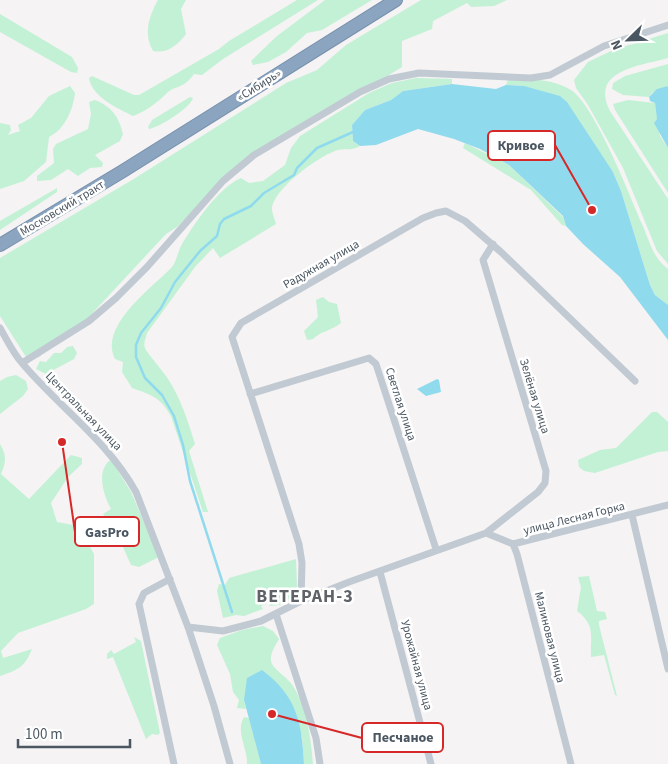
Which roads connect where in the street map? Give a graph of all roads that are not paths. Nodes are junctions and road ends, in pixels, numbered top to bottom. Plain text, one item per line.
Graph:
1 (396, 0) edge
2 (668, 25) edge
3 (123, 171) joint
4 (493, 244) junction
5 (0, 245) edge
6 (0, 328) edge
7 (22, 363) junction
8 (635, 381) dead end
9 (250, 394) junction
10 (668, 505) edge
11 (632, 514) junction
12 (486, 533) junction
13 (513, 544) junction
14 (436, 549) junction
15 (380, 572) junction
16 (170, 579) junction
17 (301, 601) junction
18 (276, 614) junction
19 (188, 627) junction
20 (668, 669) edge
21 (174, 764) edge
22 (230, 764) edge
23 (320, 764) edge
24 (431, 764) edge
25 (571, 764) edge

1 - 3 highway, «Сибирь»
2 - 7 street
3 - 5 highway, Московский тракт
4 - 8 street, Радужная улица
4 - 9 street, Радужная улица
4 - 12 street, Зелёная улица
6 - 7 street, Центральная улица
7 - 16 street, Центральная улица
9 - 14 street, Светлая улица
9 - 17 street, Радужная улица
10 - 11 street
11 - 13 street, улица Лесная Горка
11 - 20 street, улица Лесная Горка
12 - 13 street
12 - 14 street
13 - 25 street, Малиновая улица
14 - 15 street
15 - 17 street
15 - 24 street, Урожайная улица
16 - 19 street, Центральная улица
16 - 21 street
17 - 18 street
18 - 19 street
18 - 23 street
19 - 22 street, Центральная улица

